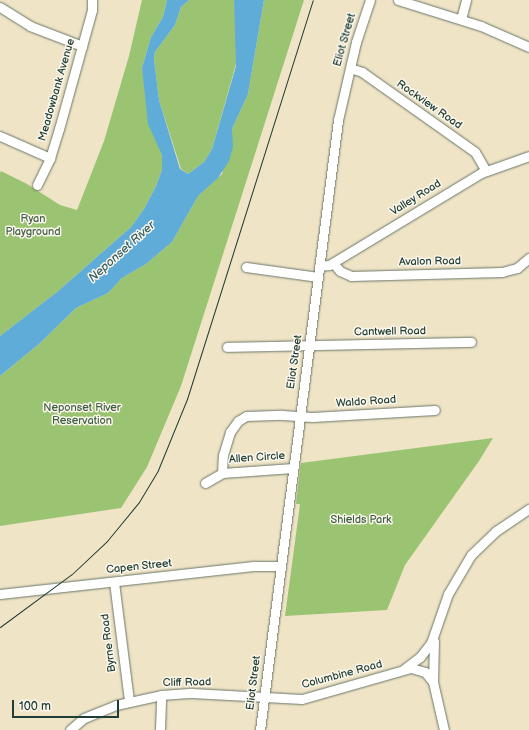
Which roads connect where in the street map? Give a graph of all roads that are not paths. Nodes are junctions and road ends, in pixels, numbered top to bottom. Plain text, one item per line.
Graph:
1 (92, 0) edge
2 (370, 0) edge
3 (398, 0) edge
4 (466, 0) edge
5 (0, 7) edge
6 (461, 19) junction
7 (82, 46) junction
8 (529, 47) edge
9 (350, 68) junction
10 (0, 136) edge
11 (529, 156) edge
12 (50, 158) junction
13 (486, 170) junction
14 (37, 185) dead end
15 (529, 258) edge
16 (333, 263) junction
17 (319, 266) junction
18 (246, 267) dead end
19 (318, 276) junction
20 (471, 342) dead end
21 (309, 345) junction
22 (227, 347) dead end
23 (435, 410) dead end
24 (299, 416) junction
25 (293, 468) junction
26 (222, 473) junction
27 (205, 483) dead end
28 (529, 509) edge
29 (281, 566) junction
30 (114, 582) junction
31 (0, 594) edge
32 (435, 634) junction
33 (402, 670) junction
34 (434, 682) junction
35 (161, 695) junction
36 (264, 698) junction
37 (129, 701) junction
38 (70, 730) edge
39 (160, 730) edge
40 (260, 730) edge
41 (444, 730) edge

1 - 7 street, Meadowbank Avenue
2 - 9 street, Eliot Street
3 - 6 street
4 - 6 street
5 - 7 street
6 - 8 street
7 - 12 street, Meadowbank Avenue
9 - 13 street, Rockview Road
9 - 17 street, Eliot Street
10 - 12 street
11 - 13 street, Valley Road
12 - 14 street, Meadowbank Avenue
13 - 16 street, Valley Road
15 - 16 street, Avalon Road
16 - 17 street, Valley Road
17 - 19 street, Eliot Street
18 - 19 street
19 - 21 street, Eliot Street
20 - 21 street, Cantwell Road
21 - 22 street, Cantwell Road
21 - 24 street, Eliot Street
23 - 24 street, Waldo Road
24 - 25 street, Eliot Street
24 - 26 street, Allen Circle
25 - 26 street, Allen Circle
25 - 29 street, Eliot Street
26 - 27 street, Allen Circle
28 - 32 street, Columbine Road
29 - 30 street, Capen Street
29 - 36 street, Eliot Street
30 - 31 street, Capen Street
30 - 37 street, Byrne Road
32 - 33 street, Columbine Road
32 - 34 street
33 - 34 street, Columbine Road
33 - 36 street, Columbine Road
34 - 41 street
35 - 36 street, Cliff Road
35 - 37 street, Cliff Road
35 - 39 street
36 - 40 street, Eliot Street
37 - 38 street, Cliff Road

